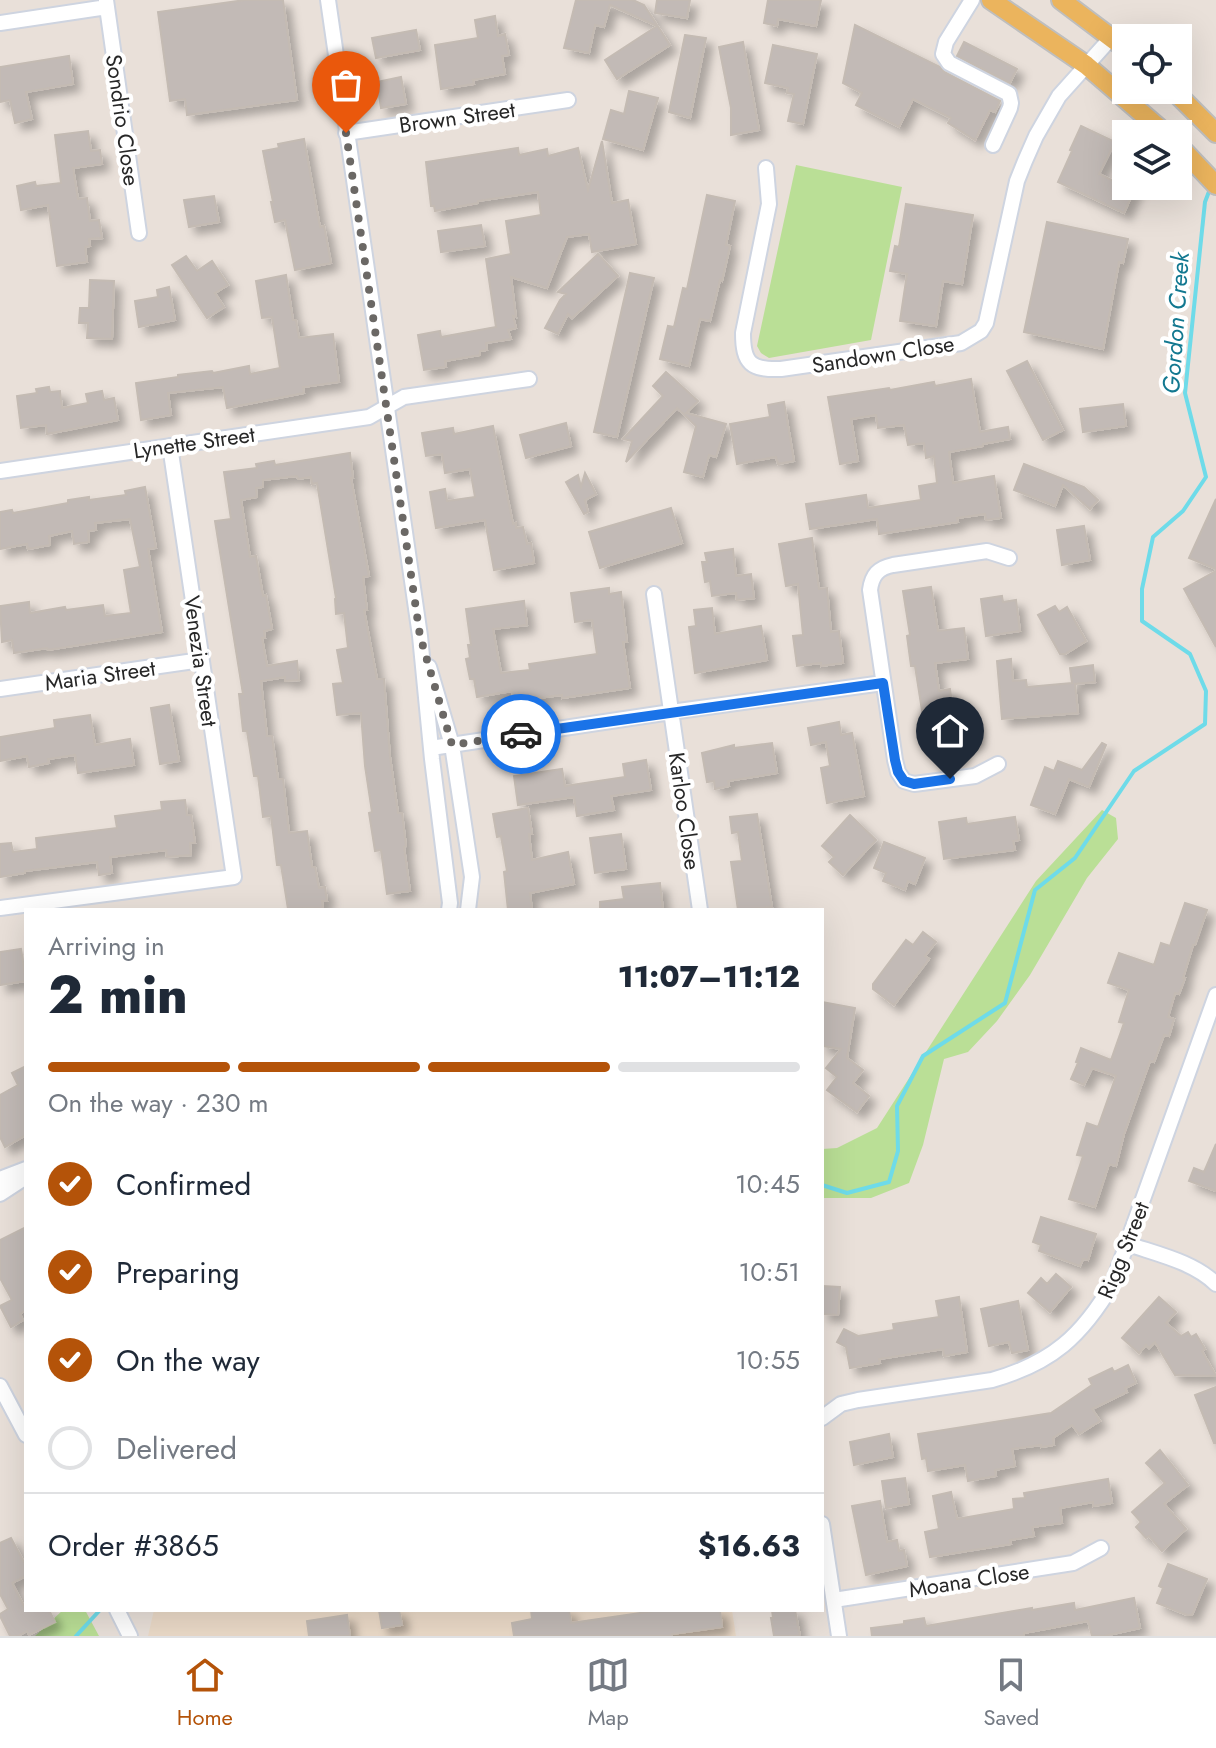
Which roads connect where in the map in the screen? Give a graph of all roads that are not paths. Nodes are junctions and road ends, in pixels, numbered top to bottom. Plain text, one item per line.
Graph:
1 (328, 0) edge
2 (972, 0) edge
3 (991, 0) edge
4 (1061, 0) edge
5 (107, 4) edge
6 (0, 23) edge
7 (1112, 39) edge
8 (1112, 48) edge
9 (1086, 65) junction
10 (568, 100) dead end
11 (1188, 104) edge
12 (1150, 120) edge
13 (346, 133) junction
14 (1216, 133) edge
15 (993, 145) dead end
16 (1192, 160) edge
17 (766, 168) dead end
18 (1216, 185) edge
19 (139, 233) dead end
20 (529, 379) dead end
21 (386, 406) junction
22 (170, 446) junction
23 (0, 471) edge
24 (1009, 558) dead end
25 (654, 594) dead end
26 (420, 636) junction
27 (201, 660) junction
28 (883, 683) junction
29 (0, 689) edge
30 (671, 712) junction
31 (452, 745) junction
32 (431, 748) junction
33 (998, 764) dead end
34 (0, 908) edge
35 (449, 908) edge
36 (468, 908) edge
37 (700, 908) edge
38 (1216, 995) edge
39 (24, 1170) edge
40 (24, 1178) edge
41 (0, 1179) edge
42 (24, 1190) edge
43 (0, 1194) edge
44 (0, 1203) edge
45 (1128, 1244) junction
46 (1216, 1284) edge
47 (0, 1388) edge
48 (824, 1412) edge
49 (24, 1431) edge
50 (824, 1537) edge
51 (1101, 1548) dead end
52 (834, 1600) junction
53 (118, 1612) edge
54 (130, 1636) edge
55 (839, 1636) edge

1 - 13 street
2 - 15 street
3 - 9 main road
4 - 7 main road
5 - 6 street
5 - 19 street, Sondrio Close
8 - 9 street, Sandown Close
9 - 12 main road
9 - 17 street, Sandown Close
10 - 13 street, Brown Street
11 - 14 main road
13 - 21 street
16 - 18 main road
20 - 21 street, Lynette Street
21 - 22 street, Lynette Street
21 - 26 street
22 - 23 street, Lynette Street
22 - 27 street, Venezia Street
24 - 28 street
25 - 30 street, Karloo Close
26 - 31 street
26 - 32 street
27 - 29 street, Maria Street
27 - 34 street, Venezia Street
28 - 30 street
28 - 33 street
30 - 31 street
30 - 37 street, Karloo Close
31 - 32 street
31 - 36 street
32 - 35 street
38 - 45 street, Rigg Street
39 - 41 street
40 - 43 street
42 - 44 street
45 - 46 street
45 - 48 street, Rigg Street
47 - 49 street
50 - 52 street
51 - 52 street, Moana Close
52 - 55 street
53 - 54 street

